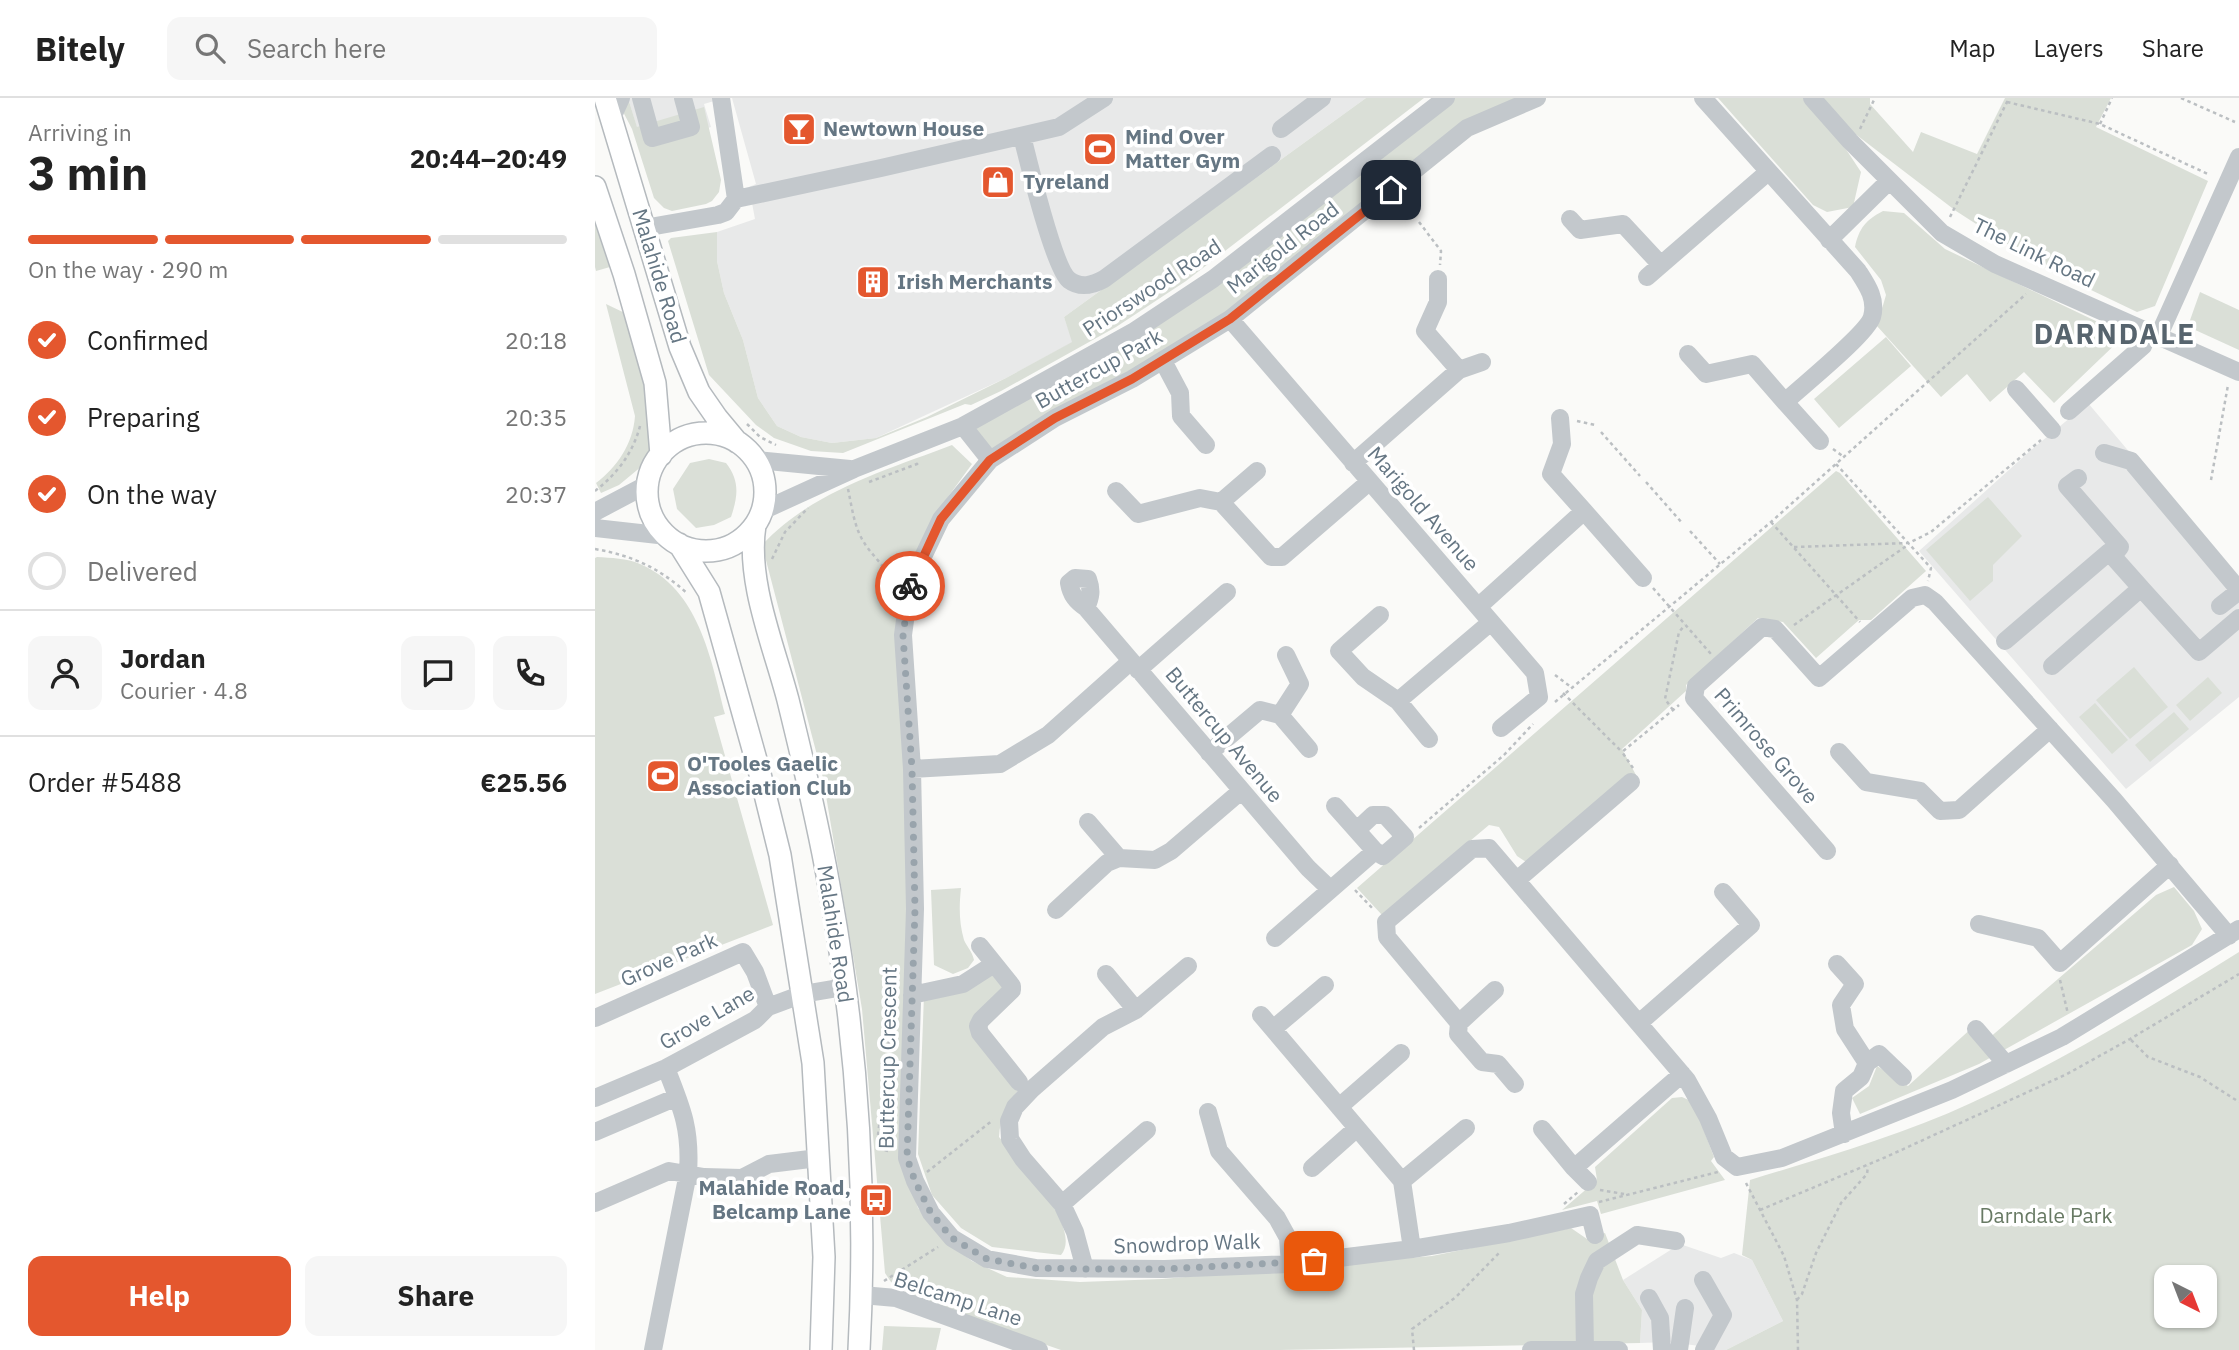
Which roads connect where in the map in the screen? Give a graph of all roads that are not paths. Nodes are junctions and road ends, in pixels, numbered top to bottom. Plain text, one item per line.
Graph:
1 (605, 98) edge
2 (621, 98) edge
3 (641, 98) edge
4 (683, 98) edge
5 (721, 98) edge
6 (1104, 98) edge
7 (1322, 98) edge
8 (1446, 98) edge
9 (1538, 98) edge
10 (1703, 98) edge
11 (1812, 98) edge
12 (611, 120) junction
13 (1281, 130) dead end
14 (1022, 136) junction
15 (1272, 155) dead end
16 (2239, 157) edge
17 (1768, 172) junction
18 (1889, 181) junction
19 (595, 187) edge
20 (736, 199) junction
21 (1570, 219) dead end
22 (644, 228) junction
23 (1829, 240) junction
24 (1438, 279) road end
25 (1230, 319) junction
26 (2154, 333) junction
27 (1688, 354) dead end
28 (1164, 361) junction
29 (1482, 362) dead end
30 (1459, 370) junction
31 (2235, 370) edge
32 (2016, 389) dead end
33 (1785, 401) junction
34 (2070, 411) dead end
35 (1560, 418) dead end
36 (963, 426) junction
37 (2048, 433) road end
38 (1820, 441) dead end
39 (737, 442) junction
40 (1206, 445) dead end
41 (2104, 453) dead end
42 (661, 455) junction
43 (756, 460) junction
44 (990, 460) junction
45 (1353, 463) junction
46 (1257, 471) dead end
47 (857, 477) junction
48 (2078, 478) dead end
49 (1369, 482) junction
50 (648, 484) junction
51 (1116, 491) dead end
52 (1221, 502) junction
53 (595, 512) edge
54 (1584, 512) junction
55 (759, 518) junction
56 (595, 528) edge
57 (673, 540) junction
58 (2113, 556) junction
59 (1643, 578) road end
60 (2141, 588) junction
61 (2239, 591) edge
62 (1227, 592) dead end
63 (2220, 606) dead end
64 (1478, 607) junction
65 (1086, 608) dead end
66 (1380, 615) dead end
67 (2239, 618) edge
68 (1491, 622) junction
69 (2005, 641) dead end
70 (1286, 655) dead end
71 (1134, 665) junction
72 (2052, 666) dead end
73 (1398, 701) junction
74 (1280, 715) junction
75 (1501, 728) dead end
76 (2050, 729) junction
77 (1429, 738) dead end
78 (1309, 749) dead end
79 (1839, 752) dead end
80 (1209, 753) junction
81 (912, 769) junction
82 (1631, 782) road end
83 (1241, 792) junction
84 (1335, 806) dead end
85 (1088, 822) dead end
86 (1357, 830) junction
87 (1375, 851) junction
88 (1827, 851) dead end
89 (1119, 858) junction
90 (2170, 865) junction
91 (1517, 880) junction
92 (1330, 889) junction
93 (1723, 892) dead end
94 (1056, 910) dead end
95 (1979, 923) dead end
96 (2234, 932) edge
97 (1275, 938) dead end
98 (980, 946) dead end
99 (994, 964) junction
100 (1837, 964) dead end
101 (1188, 966) dead end
102 (1106, 974) dead end
103 (1325, 985) dead end
104 (844, 987) junction
105 (1495, 990) dead end
106 (803, 994) junction
107 (912, 995) junction
108 (1136, 1010) junction
109 (762, 1014) junction
110 (1261, 1015) dead end
111 (595, 1018) edge
112 (1459, 1023) junction
113 (1639, 1023) junction
114 (1273, 1029) junction
115 (1976, 1029) dead end
116 (1401, 1052) dead end
117 (1867, 1063) junction
118 (2006, 1064) junction
119 (666, 1068) junction
120 (1682, 1074) junction
121 (1903, 1077) dead end
122 (1019, 1082) dead end
123 (1515, 1084) dead end
124 (677, 1097) junction
125 (595, 1098) edge
126 (1339, 1107) junction
127 (1208, 1112) dead end
128 (1357, 1128) junction
129 (1466, 1128) dead end
130 (1542, 1129) dead end
131 (1147, 1130) dead end
132 (595, 1132) edge
133 (1843, 1134) junction
134 (818, 1158) junction
135 (1312, 1168) dead end
136 (1574, 1168) junction
137 (688, 1173) junction
138 (1402, 1181) junction
139 (1585, 1185) road end
140 (595, 1203) edge
141 (1062, 1204) junction
142 (1595, 1235) dead end
143 (1676, 1241) dead end
144 (1412, 1249) junction
145 (1290, 1264) junction
146 (1085, 1269) junction
147 (1703, 1280) dead end
148 (862, 1295) junction
149 (1649, 1298) dead end
150 (1685, 1308) dead end
151 (653, 1350) edge
152 (821, 1350) edge
153 (859, 1350) edge
154 (1039, 1350) edge
155 (1531, 1350) edge
156 (1585, 1350) edge
157 (1619, 1350) edge
158 (1662, 1350) edge
159 (1679, 1350) edge
160 (1704, 1350) edge

1 - 12 main road, Malahide Road
2 - 12 street
3 - 4 street
5 - 20 street
6 - 14 street
7 - 13 street
8 - 36 street, Priorswood Road
9 - 25 street, Marigold Road
10 - 17 street
11 - 18 street, The Link Road
12 - 22 main road, Malahide Road
14 - 15 street
14 - 20 street
16 - 26 street
17 - 21 street
17 - 23 street
18 - 23 street
18 - 26 street, The Link Road
19 - 42 main road, Malahide Road
20 - 22 street
22 - 39 main road, Malahide Road
23 - 33 street
24 - 30 street
25 - 28 street, Buttercup Park
25 - 45 street, Marigold Avenue
26 - 31 street, The Link Road
26 - 34 street
27 - 33 street
28 - 40 street
28 - 44 street, Buttercup Park
29 - 30 street
30 - 45 street
32 - 37 street
33 - 38 street
35 - 54 street
36 - 44 street
36 - 47 street, Priorswood Road
39 - 42 main road
39 - 43 main road
41 - 61 street
42 - 50 main road
43 - 47 street, Priorswood Road
43 - 55 main road
44 - 81 street, Buttercup Park
45 - 49 street, Marigold Avenue
46 - 52 street
47 - 55 street, Priorswood Road
48 - 58 street
49 - 52 street
49 - 64 street, Marigold Avenue
50 - 53 street
50 - 57 main road
51 - 52 street
54 - 59 street
54 - 64 street
55 - 57 main road
55 - 104 main road, Malahide Road
56 - 57 street
57 - 106 main road, Malahide Road
58 - 60 street
58 - 69 street
60 - 67 street
60 - 72 street
61 - 63 street
62 - 71 street
64 - 68 street, Marigold Avenue
65 - 71 street, Buttercup Avenue
66 - 73 street
68 - 73 street
68 - 75 street, Marigold Avenue
70 - 74 street
71 - 80 street, Buttercup Avenue
71 - 81 street
73 - 77 street
74 - 78 street
74 - 80 street
76 - 79 street
76 - 88 street, Primrose Grove
76 - 90 street
80 - 83 street, Buttercup Avenue
81 - 107 street, Buttercup Crescent
82 - 91 street
83 - 89 street
83 - 92 street, Buttercup Avenue
84 - 86 street
85 - 89 street
86 - 87 street
86 - 87 street
87 - 92 street
89 - 94 street
90 - 95 street
90 - 96 street
91 - 112 street
91 - 113 street
92 - 97 street
93 - 113 street
96 - 118 street
98 - 99 street
99 - 107 street
99 - 122 street
100 - 117 street
101 - 108 street
102 - 108 street
103 - 114 street
104 - 106 street, Grove Lane
104 - 148 main road, Malahide Road
105 - 112 street
106 - 109 street, Grove Lane
106 - 134 main road, Malahide Road
107 - 146 street, Buttercup Crescent
108 - 141 street
109 - 111 street, Grove Park
109 - 119 street, Grove Lane
110 - 114 street
112 - 123 street
113 - 120 street
114 - 126 street
115 - 118 street
116 - 126 street
117 - 121 street
117 - 133 street
118 - 133 street
119 - 124 street
119 - 125 street, Grove Lane
120 - 133 street
120 - 136 street
124 - 132 street
124 - 137 street
126 - 128 street
127 - 145 street, Snowdrop Walk
128 - 135 street
128 - 138 street
129 - 138 street
130 - 136 street
131 - 141 street
134 - 137 street
134 - 152 main road, Malahide Road
136 - 139 street
137 - 140 street
137 - 151 street
138 - 144 street
141 - 146 street
142 - 144 street, Snowdrop Walk
143 - 156 street
144 - 145 street, Snowdrop Walk
145 - 146 street, Snowdrop Walk
147 - 160 street
148 - 153 main road, Malahide Road
148 - 154 street, Belcamp Lane
149 - 158 street
150 - 159 street
155 - 156 street
156 - 157 street

